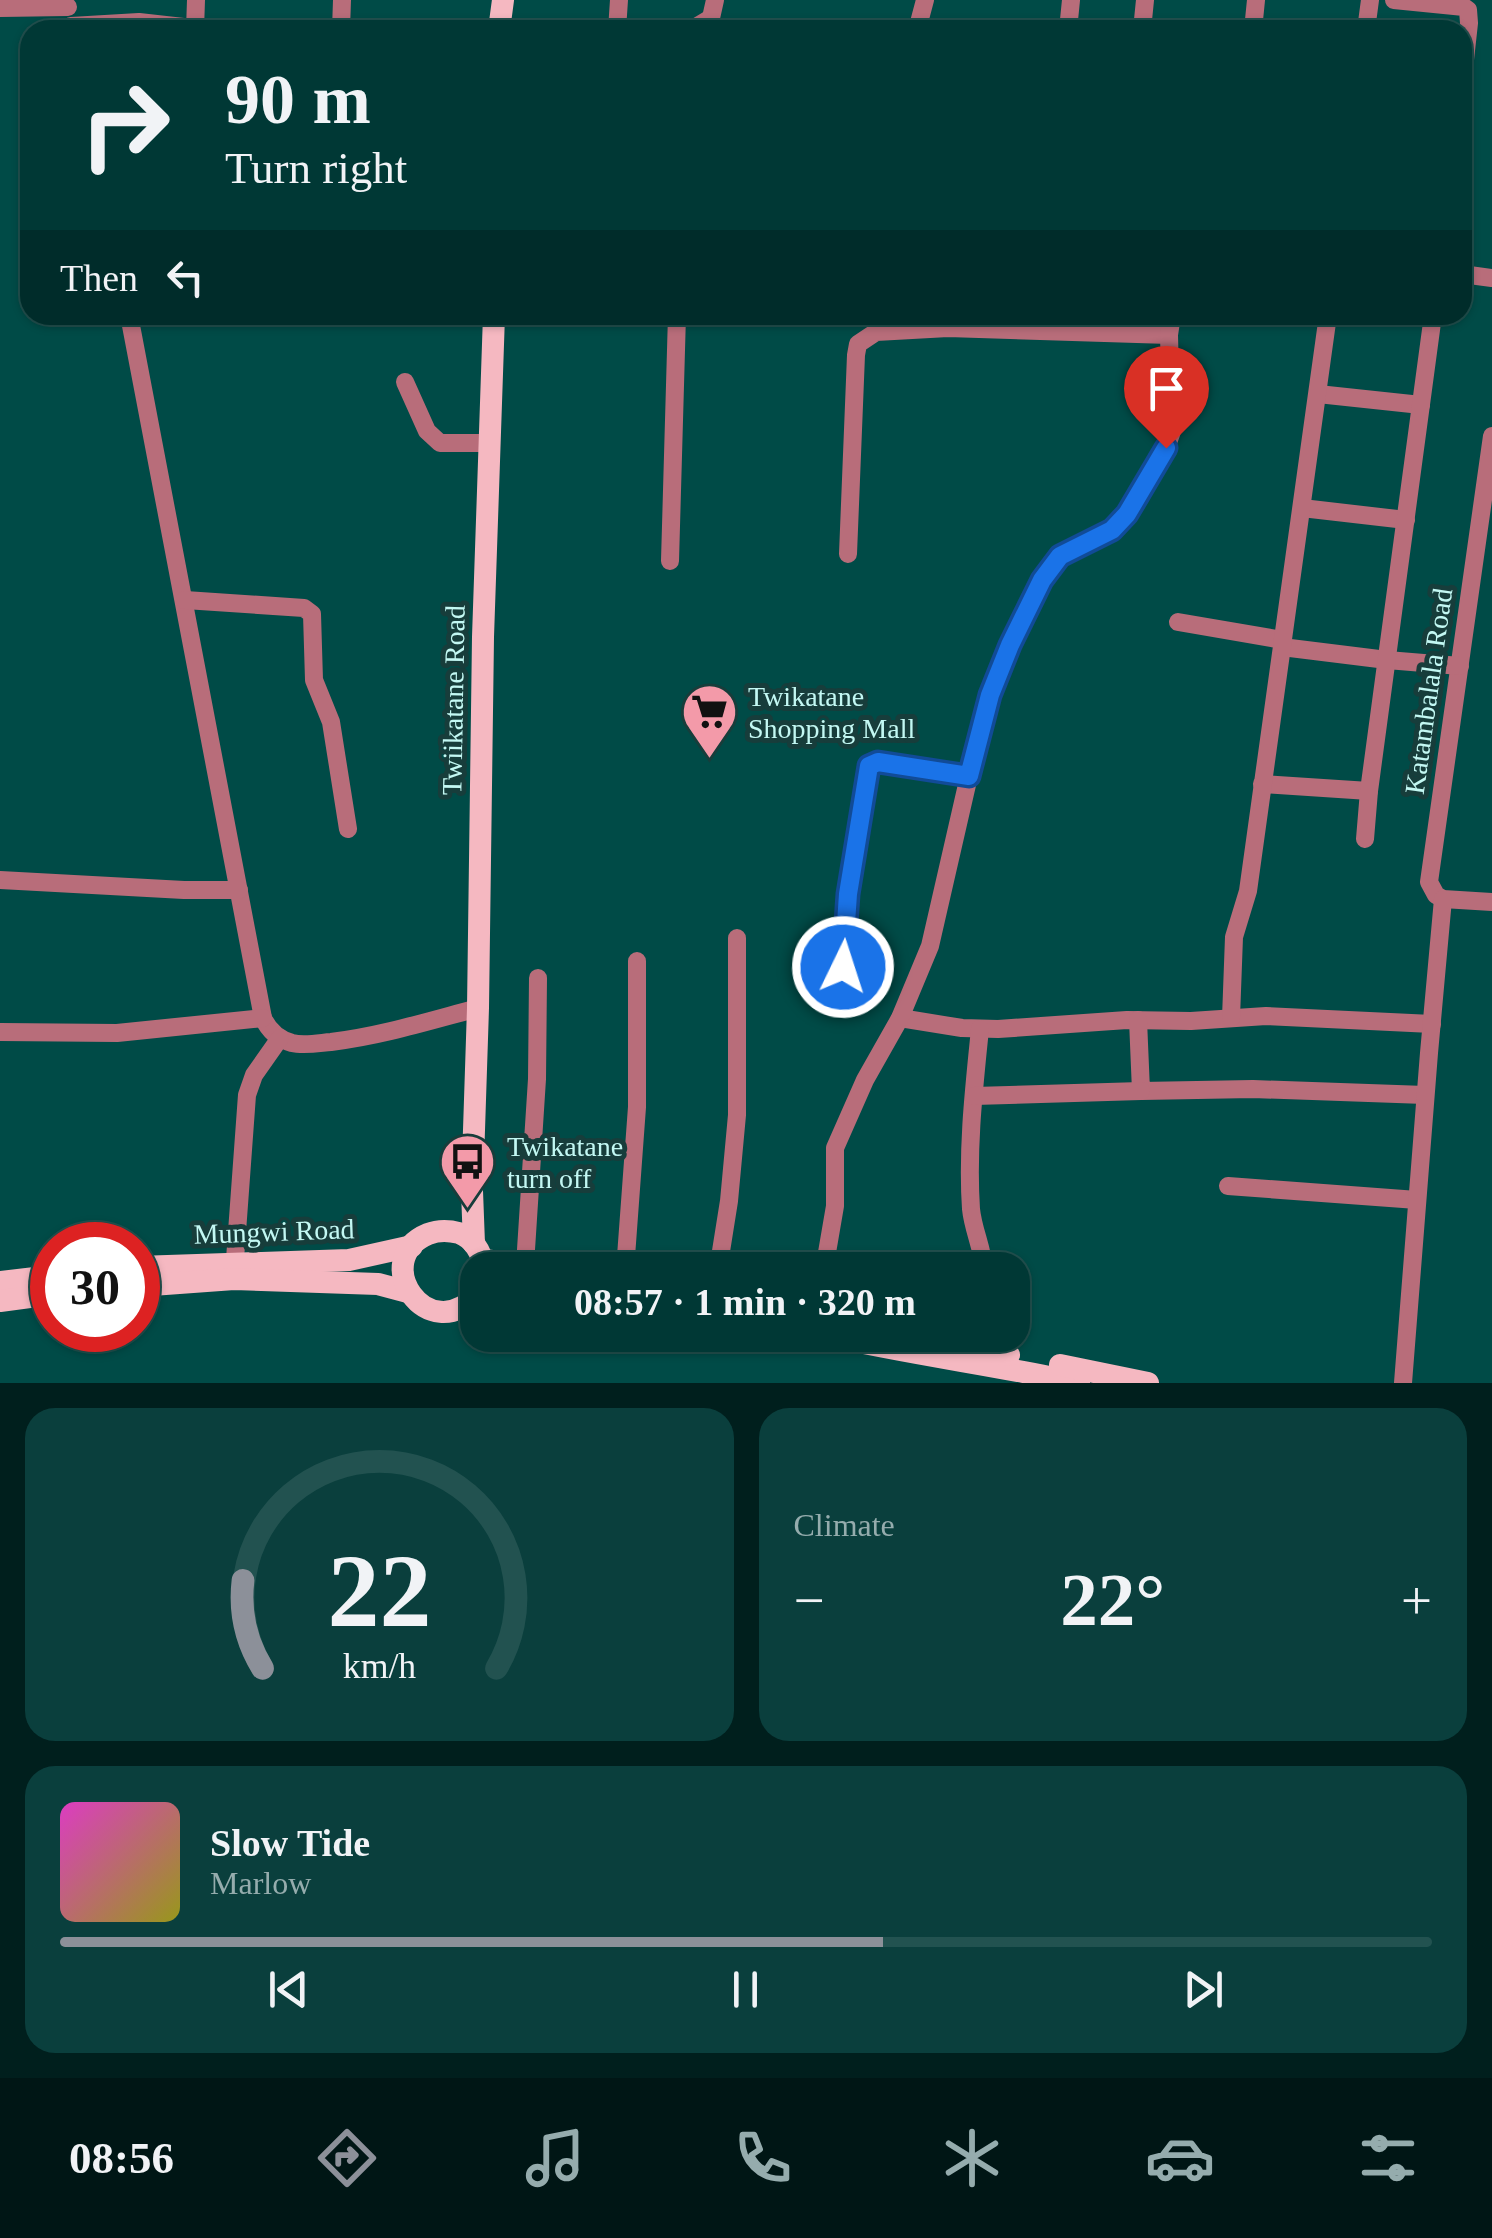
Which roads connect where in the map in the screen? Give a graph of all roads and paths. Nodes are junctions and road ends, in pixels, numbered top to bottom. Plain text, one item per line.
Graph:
1 (1394, 0) edge
2 (0, 8) edge
3 (69, 16) edge
4 (116, 20) edge
5 (1467, 20) edge
6 (131, 325) edge
7 (494, 325) edge
8 (677, 325) edge
9 (1170, 325) edge
10 (1327, 325) edge
11 (1432, 325) edge
12 (1169, 335) junction
13 (405, 382) dead end
14 (1318, 394) junction
15 (1421, 404) junction
16 (1492, 436) edge
17 (490, 443) junction
18 (1302, 508) junction
19 (1406, 520) junction
20 (848, 554) dead end
21 (670, 561) dead end
22 (184, 600) junction
23 (1178, 622) dead end
24 (1282, 644) junction
25 (1387, 660) junction
26 (1460, 666) junction
27 (969, 776) junction
28 (1262, 784) junction
29 (1370, 791) junction
30 (348, 829) dead end
31 (1365, 839) dead end
32 (0, 880) edge
33 (239, 890) junction
34 (1444, 898) junction
35 (1492, 902) edge
36 (738, 938) dead end
37 (637, 961) dead end
38 (538, 978) dead end
39 (478, 1008) junction
40 (844, 1008) dead end
41 (263, 1018) junction
42 (900, 1018) junction
43 (1231, 1018) junction
44 (1138, 1020) junction
45 (1432, 1024) junction
46 (980, 1029) junction
47 (0, 1032) edge
48 (280, 1038) junction
49 (1142, 1091) junction
50 (1425, 1095) junction
51 (974, 1096) junction
52 (1228, 1186) dead end
53 (472, 1190) junction
54 (1417, 1200) junction
55 (446, 1230) junction
56 (412, 1246) junction
57 (475, 1252) edge
58 (480, 1252) edge
59 (526, 1252) edge
60 (626, 1252) edge
61 (721, 1252) edge
62 (827, 1252) edge
63 (982, 1252) edge
64 (160, 1268) edge
65 (235, 1271) junction
66 (30, 1279) edge
67 (0, 1282) edge
68 (160, 1283) edge
69 (408, 1292) junction
70 (30, 1297) edge
71 (0, 1301) edge
72 (460, 1308) edge
73 (902, 1352) edge
74 (994, 1352) edge
75 (1024, 1371) edge
76 (1079, 1383) edge
77 (1148, 1383) edge
78 (1404, 1383) edge

1 - 5 street
2 - 3 street
3 - 4 street
6 - 22 street
7 - 17 main road, Twiikatane Road
8 - 21 street
9 - 12 street
10 - 14 street
11 - 15 street
12 - 20 street
12 - 27 street
13 - 17 street
14 - 15 street
14 - 18 street
15 - 19 street
16 - 26 street, Katambalala Road
17 - 39 main road, Twiikatane Road
18 - 19 street
18 - 24 street
19 - 25 street
22 - 30 street
22 - 33 street
23 - 24 street
24 - 25 street
24 - 28 street
25 - 26 street
25 - 29 street
26 - 34 street, Katambalala Road
27 - 40 street
27 - 42 street
28 - 29 street
28 - 43 street
29 - 31 street
32 - 33 street
33 - 41 street
34 - 35 street
34 - 45 street
36 - 61 street
37 - 60 street
38 - 59 street
39 - 48 street
39 - 53 main road, Twiikatane Road
41 - 47 street
41 - 48 street
42 - 46 street
42 - 62 street
43 - 44 street
43 - 45 street
44 - 46 street
44 - 49 street
45 - 50 street
46 - 51 street
48 - 65 street
49 - 50 street
49 - 51 street
50 - 54 street
51 - 63 street
52 - 54 street
53 - 55 main road
53 - 58 main road, Twiikatane Road
54 - 78 street
55 - 56 main road, Mungwi Road
55 - 57 main road
56 - 65 main road, Mungwi Road
56 - 69 main road
64 - 65 main road, Mungwi Road
65 - 68 main road, Mungwi Road
65 - 69 main road, Mungwi Road
66 - 67 main road
69 - 72 main road, Mungwi Road
70 - 71 main road
73 - 75 main road
74 - 75 main road
75 - 76 main road
75 - 77 main road

